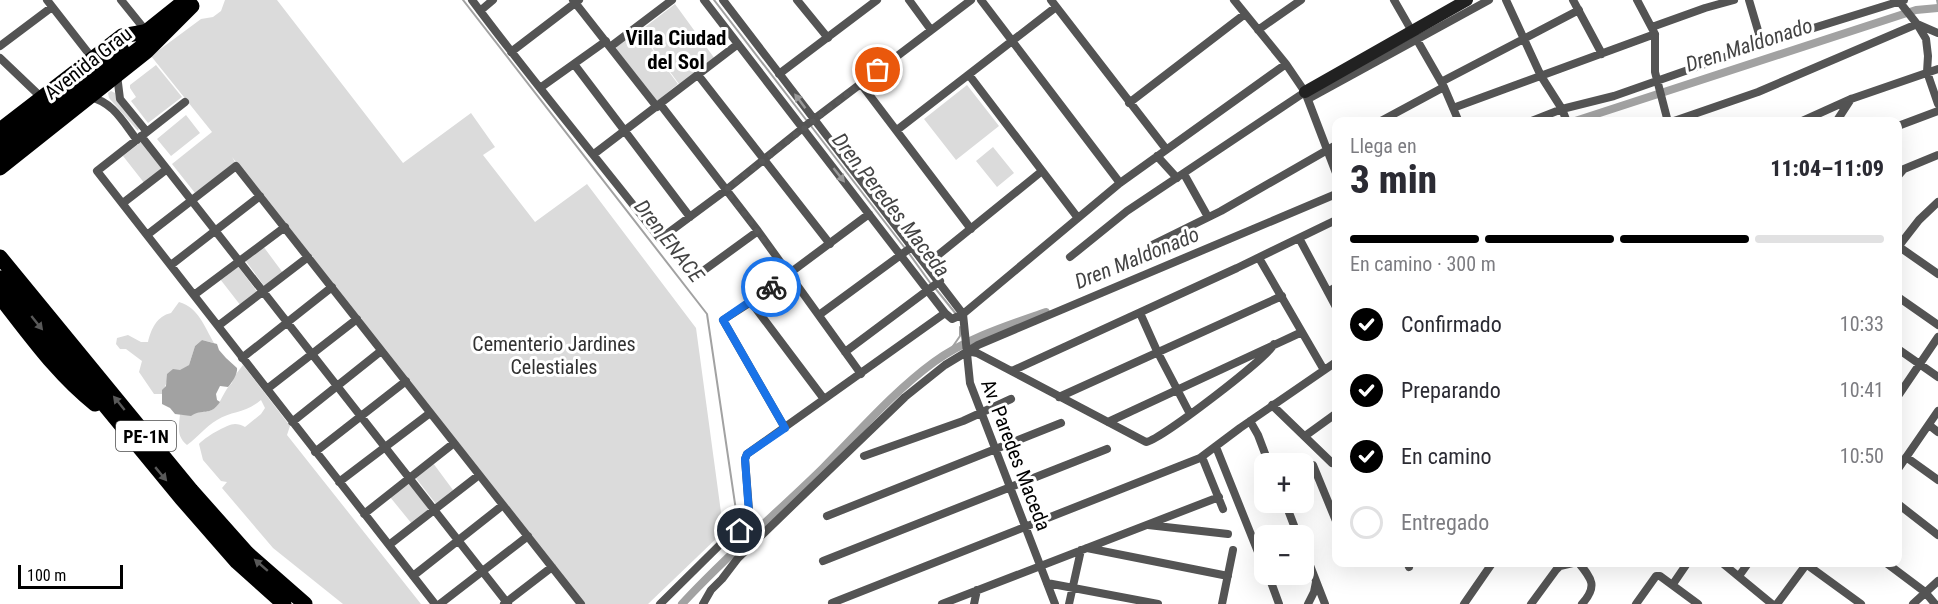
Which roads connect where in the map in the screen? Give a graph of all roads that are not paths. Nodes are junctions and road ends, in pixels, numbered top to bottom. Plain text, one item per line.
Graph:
1 (121, 0) edge
2 (472, 0) edge
3 (493, 0) edge
4 (672, 0) edge
5 (704, 0) edge
6 (723, 0) edge
7 (797, 0) edge
8 (877, 0) edge
9 (909, 0) edge
10 (971, 0) edge
11 (981, 0) edge
12 (1234, 0) edge
13 (1301, 0) edge
14 (1394, 0) edge
15 (1467, 0) edge
16 (1489, 0) edge
17 (1506, 0) edge
18 (1573, 0) edge
19 (1637, 0) edge
20 (1734, 0) edge
21 (1749, 0) edge
22 (576, 1) edge
23 (192, 2) edge
24 (1901, 2) edge
25 (50, 3) edge
26 (1054, 3) edge
27 (1703, 4) edge
28 (480, 10) junction
29 (1579, 10) junction
30 (1245, 15) junction
31 (1917, 24) junction
32 (931, 30) junction
33 (1258, 30) junction
34 (1653, 31) junction
35 (145, 32) junction
36 (1938, 33) edge
37 (1415, 35) junction
38 (828, 38) junction
39 (1524, 40) junction
40 (1012, 41) junction
41 (608, 44) junction
42 (738, 44) junction
43 (1762, 44) junction
44 (0, 46) edge
45 (511, 52) junction
46 (1602, 54) junction
47 (0, 58) edge
48 (93, 59) junction
49 (574, 64) junction
50 (1286, 64) junction
51 (1938, 69) edge
52 (1927, 72) junction
53 (779, 74) junction
54 (117, 75) junction
55 (698, 75) junction
56 (969, 75) junction
57 (1541, 76) junction
58 (861, 84) junction
59 (1442, 85) junction
60 (1658, 85) junction
61 (540, 88) junction
62 (1306, 95) junction
63 (89, 97) junction
64 (42, 98) junction
65 (1851, 99) junction
66 (185, 102) dead end
67 (1129, 103) junction
68 (1938, 104) edge
69 (659, 105) junction
70 (1453, 108) junction
71 (1562, 109) junction
72 (1938, 111) edge
73 (1820, 113) junction
74 (1388, 117) edge
75 (1457, 117) edge
76 (1541, 117) edge
77 (1565, 117) edge
78 (1667, 117) edge
79 (1684, 117) edge
80 (1811, 117) edge
81 (1823, 117) edge
82 (1839, 117) edge
83 (815, 120) junction
84 (1902, 124) edge
85 (803, 128) junction
86 (0, 130) edge
87 (897, 130) junction
88 (626, 131) junction
89 (142, 136) junction
90 (0, 143) edge
91 (1332, 147) edge
92 (1166, 149) junction
93 (1328, 150) junction
94 (594, 154) junction
95 (1938, 155) edge
96 (0, 156) edge
97 (1157, 156) junction
98 (764, 159) junction
99 (1332, 162) edge
100 (0, 168) edge
101 (167, 169) junction
102 (1042, 171) junction
103 (1902, 171) edge
104 (1181, 176) junction
105 (1120, 183) junction
106 (726, 190) junction
107 (260, 196) junction
108 (1332, 196) edge
109 (191, 201) junction
110 (1938, 202) edge
111 (123, 203) junction
112 (869, 214) junction
113 (690, 217) junction
114 (1208, 217) junction
115 (1077, 218) junction
116 (1332, 222) edge
117 (285, 227) junction
118 (971, 229) junction
119 (215, 231) junction
120 (758, 231) junction
121 (147, 235) junction
122 (1299, 238) junction
123 (1902, 241) edge
124 (830, 244) junction
125 (913, 246) junction
126 (1150, 246) dead end
127 (1902, 249) edge
128 (901, 255) junction
129 (0, 257) edge
130 (308, 257) junction
131 (1070, 257) dead end
132 (1259, 258) junction
133 (239, 262) junction
134 (927, 264) junction
135 (171, 265) junction
136 (789, 273) junction
137 (1938, 274) edge
138 (0, 278) edge
139 (692, 279) dead end
140 (940, 281) junction
141 (332, 287) junction
142 (1332, 290) edge
143 (927, 291) junction
144 (263, 292) junction
145 (194, 296) junction
146 (1282, 296) junction
147 (0, 297) edge
148 (1902, 300) edge
149 (751, 302) junction
150 (945, 313) junction
151 (963, 314) junction
152 (1140, 314) junction
153 (819, 315) junction
154 (357, 319) junction
155 (287, 323) junction
156 (1938, 325) edge
157 (218, 326) junction
158 (1302, 332) junction
159 (1938, 337) edge
160 (1274, 344) junction
161 (381, 351) junction
162 (967, 351) junction
163 (1157, 351) junction
164 (845, 352) junction
165 (1902, 352) edge
166 (312, 354) junction
167 (242, 358) junction
168 (1919, 364) junction
169 (1332, 365) edge
170 (1324, 370) junction
171 (1012, 371) junction
172 (861, 374) junction
173 (1938, 378) edge
174 (406, 381) junction
175 (337, 386) junction
176 (267, 390) junction
177 (1902, 390) edge
178 (1176, 391) junction
179 (1059, 397) junction
180 (824, 399) junction
181 (1011, 399) dead end
182 (1272, 405) junction
183 (1938, 411) edge
184 (981, 412) junction
185 (430, 413) junction
186 (1190, 414) junction
187 (1332, 416) edge
188 (361, 417) junction
189 (1250, 421) junction
190 (292, 422) junction
191 (1061, 423) dead end
192 (1108, 423) junction
193 (1929, 425) junction
194 (121, 426) junction
195 (785, 428) junction
196 (1938, 432) edge
197 (1305, 436) junction
198 (454, 443) junction
199 (385, 447) junction
200 (1216, 447) junction
201 (1107, 449) dead end
202 (996, 450) junction
203 (315, 452) junction
204 (1265, 453) edge
205 (864, 456) dead end
206 (1202, 457) junction
207 (1906, 457) junction
208 (1332, 463) dead end
209 (1902, 463) edge
210 (1314, 467) edge
211 (479, 475) junction
212 (409, 478) junction
213 (1938, 480) edge
214 (339, 482) junction
215 (1012, 488) junction
216 (1219, 497) junction
217 (503, 505) junction
218 (1902, 507) edge
219 (1223, 508) dead end
220 (434, 510) junction
221 (1332, 512) edge
222 (364, 514) junction
223 (827, 516) dead end
224 (1144, 525) junction
225 (1026, 526) junction
226 (734, 532) junction
227 (1228, 534) dead end
228 (1938, 535) edge
229 (528, 536) junction
230 (458, 540) junction
231 (757, 540) junction
232 (1254, 542) edge
233 (389, 545) junction
234 (1084, 549) junction
235 (1233, 550) dead end
236 (823, 561) dead end
237 (1041, 565) junction
238 (552, 567) junction
239 (1490, 567) edge
240 (1559, 567) edge
241 (1582, 567) edge
242 (1685, 567) edge
243 (1727, 567) edge
244 (1745, 567) edge
245 (1804, 567) edge
246 (1812, 567) edge
247 (1892, 567) edge
248 (482, 571) junction
249 (413, 576) junction
250 (1228, 576) junction
251 (1314, 576) edge
252 (1738, 576) junction
253 (1316, 581) junction
254 (1938, 581) edge
255 (1047, 583) junction
256 (1673, 584) junction
257 (1272, 585) edge
258 (1073, 588) junction
259 (976, 590) junction
260 (1925, 592) junction
261 (576, 602) edge
262 (1692, 602) edge
263 (506, 603) edge
264 (832, 603) edge
265 (284, 604) edge
266 (305, 604) edge
267 (435, 604) edge
268 (440, 604) edge
269 (660, 604) edge
270 (703, 604) edge
271 (942, 604) edge
272 (974, 604) edge
273 (1055, 604) edge
274 (1069, 604) edge
275 (1158, 604) edge
276 (1222, 604) edge
277 (1279, 604) edge
278 (1308, 604) edge
279 (1325, 604) edge
280 (1464, 604) edge
281 (1531, 604) edge
282 (1582, 604) edge
283 (1636, 604) edge
284 (1772, 604) edge
285 (1777, 604) edge
286 (1861, 604) edge
287 (1913, 604) edge
288 (1935, 604) edge

1 - 35 street
2 - 28 street
3 - 28 street
4 - 41 street
5 - 42 street
6 - 53 street
7 - 38 street
8 - 38 street
9 - 32 street
10 - 32 street
11 - 40 street
12 - 30 street
13 - 33 street
14 - 37 street
15 - 37 street
16 - 37 street
17 - 39 street
18 - 29 street
19 - 34 street
20 - 27 street
21 - 43 street
22 - 41 street
22 - 45 street
23 - 35 main road, Avenida Grau
23 - 54 highway
23 - 96 main road, Avenida Grau
24 - 31 street
24 - 43 street
25 - 44 street
25 - 48 street
26 - 40 street
26 - 67 street
27 - 34 street
28 - 45 street
29 - 39 street
29 - 46 street
30 - 33 street
30 - 67 street
31 - 36 street
31 - 52 street
31 - 79 street
32 - 58 street
33 - 50 street
34 - 46 street
34 - 60 street
35 - 48 highway
35 - 90 main road, Avenida Grau
37 - 59 street
37 - 62 street
38 - 53 street
39 - 57 street
39 - 59 street
40 - 56 street
40 - 105 street
41 - 49 street
41 - 69 street
42 - 55 street
42 - 85 street
43 - 60 street
45 - 61 street
46 - 57 street
47 - 64 street
48 - 64 highway
49 - 61 street
49 - 88 street
50 - 62 street
50 - 92 street
51 - 52 street
52 - 65 street
52 - 68 street
83 -> 53 street
54 - 63 highway
54 - 89 street
55 - 69 street
55 - 98 street
56 - 87 street
56 - 102 street
57 - 70 street
57 - 71 street
58 - 83 street
58 - 87 street
59 - 70 street
59 - 74 street
60 - 71 street
60 - 78 street
61 - 94 street
62 - 93 street
62 - 104 street
63 - 89 street
63 - 100 highway
64 - 86 highway
65 - 73 street
65 - 82 street
66 - 89 street
67 - 92 street
69 - 88 street
69 - 106 street
70 - 75 street
71 - 76 street
71 - 77 street
72 - 84 street
73 - 80 street
73 - 81 street
83 - 85 street
83 - 125 street
85 - 98 street
85 -> 112 street
87 - 118 street
88 - 94 street
88 - 113 street
89 - 101 street
89 - 111 street
91 - 93 street
92 - 97 street
93 - 99 street
93 - 114 street
94 - 113 street
95 - 103 street
97 - 104 street
97 - 105 street
98 - 106 street
98 - 124 street
101 - 109 street
101 - 111 street
102 - 115 street
102 - 118 street
104 - 114 street
104 - 131 street
105 - 115 street
106 - 113 street
106 - 120 street
107 - 109 street
107 - 117 street
107 - 119 street
108 - 162 street
109 - 119 street
109 - 121 street
110 - 123 street
111 - 121 street
112 - 124 street
112 - 128 street
114 - 126 street
115 - 151 street
116 - 122 street
117 - 130 street
117 - 133 street
118 - 134 street
119 - 133 street
119 - 135 street
120 - 136 street
120 - 139 street
121 - 135 street
122 - 132 street
122 - 142 street
124 - 136 street
125 - 128 street
125 - 134 street
127 - 137 street
128 - 143 street
128 - 153 street
266 -> 129 highway, PE-1N
130 - 141 street
130 - 144 street
132 - 146 street
132 - 152 street
133 - 144 street
133 - 145 street
134 - 140 street
135 - 145 street
136 - 149 street
136 - 153 street
138 -> 194 highway, PE-1N
140 - 143 street
140 - 151 street
141 - 154 street
141 - 155 street
143 - 150 street
143 - 164 street
144 - 155 street
144 - 157 street
145 - 157 street
146 - 158 street
146 - 163 street
147 - 194 highway
148 - 156 street
149 - 180 street
149 - 195 street
150 - 151 street
150 - 172 street
151 - 162 street, Av. Paredes Maceda
152 - 163 street
152 - 171 street
153 - 164 street
154 - 161 street
154 - 166 street
155 - 166 street
155 - 167 street
157 - 167 street
158 - 160 street
158 - 170 street
159 - 168 street
160 - 178 street
160 - 186 street
161 - 174 street
161 - 175 street
162 - 171 street
162 - 184 street, Av. Paredes Maceda
162 - 231 street
163 - 178 street
163 - 179 street
164 - 172 street
165 - 168 street
166 - 175 street
166 - 176 street
167 - 176 street
168 - 173 street
168 - 177 street
169 - 170 street
170 - 182 street
171 - 179 street
172 - 180 street
174 - 185 street
174 - 188 street
175 - 188 street
175 - 190 street
176 - 190 street
178 - 186 street
178 - 192 street
179 - 192 street
180 - 195 street
181 - 184 street
182 - 189 street
182 - 197 street
183 - 193 street
184 - 202 street, Av. Paredes Maceda
184 - 205 street
185 - 198 street
185 - 199 street
186 - 192 street
187 - 197 street
188 - 199 street
188 - 203 street
189 - 200 street
189 - 204 street
190 - 203 street
191 - 202 street
193 - 196 street
193 - 207 street
194 -> 265 highway, PE-1N
195 - 226 street
197 - 208 street
198 - 211 street
198 - 212 street
199 - 212 street
199 - 214 street
200 - 206 street
200 - 232 street
201 - 215 street
202 - 215 street, Av. Paredes Maceda
202 - 223 street
203 - 214 street
206 - 216 street
206 - 225 street
207 - 209 street
207 - 213 street
210 - 221 street
211 - 217 street
211 - 220 street
212 - 220 street
212 - 222 street
214 - 222 street
215 - 225 street, Av. Paredes Maceda
215 - 236 street
216 - 219 street
216 - 224 street
217 - 229 street
217 - 230 street
218 - 228 street
220 - 230 street
220 - 233 street
222 - 233 street
224 - 227 street
224 - 234 street
225 - 237 street, Av. Paredes Maceda
225 - 264 street
226 - 231 street
226 - 269 street
229 - 238 street
229 - 248 street
230 - 248 street
230 - 249 street
231 - 270 street
233 - 249 street
234 - 237 street
234 - 250 street
234 - 258 street
235 - 250 street
237 - 255 street, Av. Paredes Maceda
237 - 259 street
238 - 261 street
238 - 263 street
239 - 280 street
240 - 281 street
241 - 282 street
242 - 256 street
243 - 252 street
244 - 252 street
245 - 285 street
246 - 286 street
247 - 260 street
248 - 263 street
248 - 268 street
249 - 267 street
250 - 276 street
251 - 253 street
252 - 284 street
253 - 278 street
253 - 279 street
254 - 260 street
255 - 258 street
255 - 273 street, Av. Paredes Maceda
256 - 262 street
256 - 283 street
257 - 277 street
258 - 274 street
258 - 275 street
259 - 271 street
259 - 272 street
260 - 287 street
260 - 288 street

